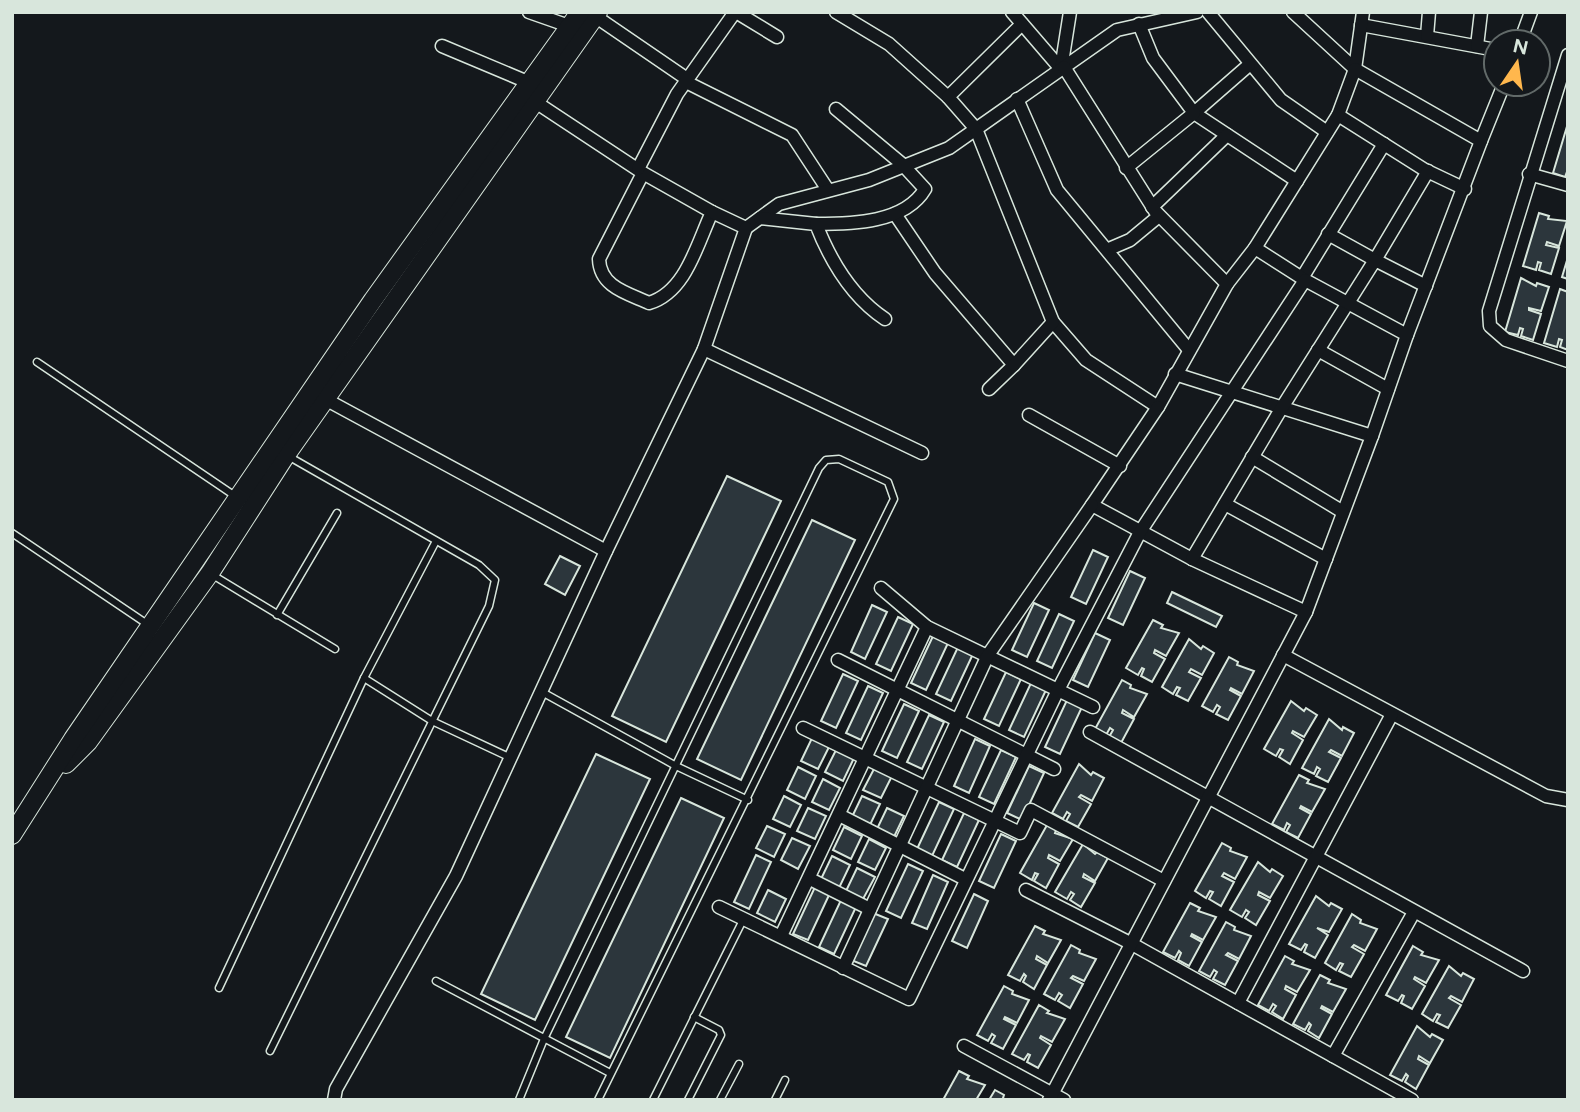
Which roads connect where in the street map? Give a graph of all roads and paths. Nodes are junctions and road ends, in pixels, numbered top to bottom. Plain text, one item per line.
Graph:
1 (529, 12) edge
2 (736, 12) edge
3 (836, 12) edge
4 (1012, 12) edge
5 (1070, 12) edge
6 (1197, 12) edge
7 (1208, 12) edge
8 (1293, 12) edge
9 (1429, 12) edge
10 (1480, 12) edge
11 (586, 16) edge
12 (1362, 19) edge
13 (1022, 24) junction
14 (1139, 24) junction
15 (1427, 36) junction
16 (777, 37) dead end
17 (442, 46) dead end
18 (1477, 46) junction
19 (1482, 47) edge
20 (1568, 55) edge
21 (1249, 65) junction
22 (1063, 68) junction
23 (1355, 69) junction
24 (687, 79) junction
25 (530, 83) junction
26 (948, 97) junction
27 (1498, 98) edge
28 (1017, 99) junction
29 (537, 103) junction
30 (836, 109) dead end
31 (1194, 113) junction
32 (1338, 115) junction
33 (976, 129) junction
34 (1327, 132) junction
35 (1227, 135) junction
36 (1481, 141) junction
37 (1384, 144) junction
38 (902, 164) junction
39 (1126, 168) junction
40 (640, 171) junction
41 (1428, 172) junction
42 (1529, 174) junction
43 (1297, 181) junction
44 (1568, 185) edge
45 (1465, 189) junction
46 (828, 190) junction
47 (1155, 211) junction
48 (712, 212) junction
49 (895, 215) junction
50 (760, 218) junction
51 (816, 224) junction
52 (746, 228) junction
53 (1328, 234) junction
54 (1255, 248) junction
55 (1109, 249) junction
56 (1375, 260) junction
57 (1303, 279) junction
58 (1227, 285) junction
59 (1426, 286) junction
60 (1348, 301) junction
61 (885, 319) dead end
62 (1053, 322) junction
63 (1407, 335) junction
64 (704, 349) junction
65 (1189, 350) junction
66 (1318, 350) junction
67 (1568, 361) edge
68 (37, 362) dead end
69 (1014, 365) junction
70 (1175, 374) junction
71 (989, 389) dead end
72 (1388, 389) junction
73 (1233, 393) junction
74 (325, 399) junction
75 (1158, 407) junction
76 (1281, 409) junction
77 (1029, 415) dead end
78 (1372, 436) junction
79 (280, 452) junction
80 (922, 453) dead end
81 (1252, 457) junction
82 (1120, 466) junction
83 (238, 498) junction
84 (1225, 504) junction
85 (1092, 505) junction
86 (1343, 512) junction
87 (337, 513) dead end
88 (1140, 532) junction
89 (12, 533) edge
90 (436, 541) junction
91 (606, 551) junction
92 (1192, 559) junction
93 (1325, 559) junction
94 (194, 564) junction
95 (210, 573) junction
96 (881, 588) dead end
97 (1306, 612) junction
98 (277, 615) junction
99 (927, 627) junction
100 (152, 628) junction
101 (335, 649) dead end
102 (988, 655) junction
103 (1283, 655) junction
104 (838, 660) dead end
105 (364, 678) junction
106 (896, 688) junction
107 (1059, 688) junction
108 (542, 692) junction
109 (1093, 708) dead end
110 (1392, 714) junction
111 (956, 719) junction
112 (432, 721) junction
113 (803, 728) dead end
114 (1090, 732) dead end
115 (1027, 754) junction
116 (865, 757) junction
117 (511, 758) junction
118 (676, 766) junction
119 (1054, 769) dead end
120 (48, 782) junction
121 (926, 787) junction
122 (748, 800) junction
123 (1208, 800) junction
124 (1568, 800) edge
125 (839, 815) junction
126 (995, 820) junction
127 (12, 835) edge
128 (900, 846) junction
129 (1317, 859) junction
130 (810, 879) junction
131 (965, 879) junction
132 (1164, 881) junction
133 (1026, 890) dead end
134 (719, 907) dead end
135 (870, 909) junction
136 (1414, 912) junction
137 (743, 920) junction
138 (781, 936) junction
139 (1132, 944) junction
140 (843, 968) junction
141 (1523, 971) dead end
142 (436, 981) dead end
143 (219, 988) dead end
144 (1238, 1003) junction
145 (694, 1017) junction
146 (544, 1039) junction
147 (964, 1046) dead end
148 (271, 1051) dead end
149 (1334, 1056) junction
150 (739, 1064) dead end
151 (610, 1073) junction
152 (785, 1080) dead end
153 (1050, 1096) edge
154 (334, 1100) edge
155 (519, 1100) edge
156 (598, 1100) edge
157 (653, 1100) edge
158 (688, 1100) edge
159 (720, 1100) edge
160 (775, 1100) edge
161 (1065, 1100) edge
162 (1412, 1100) edge

1 - 11 street
2 - 16 street
2 - 24 street
3 - 26 street
4 - 13 street
5 - 22 street
6 - 14 street
7 - 21 street
8 - 23 street
9 - 15 street
10 - 18 street
11 - 24 street
11 - 25 street
11 - 29 street
12 - 15 street
12 - 23 street
13 - 22 street
13 - 26 street
14 - 22 street
14 - 31 street
15 - 18 street
17 - 25 street
18 - 19 street
20 - 42 street
21 - 31 street
21 - 34 street
22 - 28 street
22 - 39 street
23 - 32 street
23 - 36 street
24 - 40 street
24 - 46 street
25 - 79 street
26 - 33 street
27 - 36 street
28 - 33 street
28 - 55 street
29 - 40 street
29 - 74 street
30 - 38 street
31 - 35 street
31 - 39 street
32 - 34 street
32 - 37 street
33 - 38 street
33 - 62 street
34 - 43 street
35 - 43 street
35 - 47 street
36 - 45 street
37 - 41 street
37 - 53 street
38 - 46 street
38 - 49 street
39 - 47 street
40 - 48 street
40 - 48 street
41 - 45 street
41 - 56 street
42 - 44 street
42 - 67 street
43 - 54 street
45 - 59 street
46 - 50 street
47 - 55 street
47 - 58 street
48 - 52 street
49 - 51 street
49 - 69 street
50 - 51 street
50 - 52 street
51 - 61 street
52 - 64 street
53 - 56 street
53 - 57 street
54 - 57 street
54 - 58 street
55 - 65 street
56 - 59 street
56 - 60 street
57 - 60 street
57 - 73 street
58 - 65 street
59 - 63 street
60 - 63 street
60 - 66 street
62 - 69 street
62 - 75 street
63 - 72 street
64 - 80 street
64 - 91 street
65 - 70 street
66 - 72 street
66 - 76 street
68 - 83 lane
69 - 71 street
70 - 73 street
70 - 75 street
72 - 78 street
73 - 76 street
73 - 88 street
74 - 79 street
74 - 91 street
75 - 82 street
76 - 78 street
76 - 81 street
77 - 82 street
78 - 86 street
79 - 83 street
79 - 90 lane
79 - 95 street
81 - 84 street
81 - 86 street
82 - 85 street
83 - 94 street
84 - 92 street
84 - 93 street
85 - 88 street
85 - 102 street
86 - 93 street
87 - 98 lane
88 - 92 street
88 - 107 street
89 - 100 lane
90 - 105 lane
90 - 112 lane
91 - 108 street
92 - 97 street
93 - 97 street
94 - 95 lane
94 - 100 street
95 - 98 lane
95 - 120 street
96 - 99 street
97 - 103 street
98 - 101 lane
99 - 102 street
99 - 106 street
100 - 120 street
102 - 107 street
102 - 111 street
103 - 110 street
103 - 123 street
104 - 106 street
105 - 112 lane
105 - 143 lane
106 - 111 street
106 - 116 street
107 - 109 street
107 - 115 street
108 - 117 street
108 - 118 lane
110 - 124 street
110 - 129 street
111 - 115 street
111 - 121 street
112 - 117 lane
112 - 148 lane
113 - 116 street
114 - 123 street
115 - 119 street
115 - 126 street
116 - 121 street
116 - 125 street
117 - 154 street
118 - 122 lane
118 - 122 lane
118 - 146 lane
120 - 127 street
121 - 126 street
121 - 128 street
122 - 151 lane
123 - 129 street
123 - 132 street
125 - 128 street
125 - 130 street
126 - 131 street
126 - 132 street
128 - 131 street
128 - 135 street
129 - 136 street
129 - 144 street
130 - 135 street
130 - 138 street
131 - 140 street
132 - 139 street
133 - 139 street
134 - 137 street
135 - 140 street
136 - 141 street
136 - 149 street
137 - 138 street
137 - 145 lane
138 - 140 street
139 - 144 street
139 - 153 street
142 - 146 lane
144 - 149 street
145 - 157 lane
145 - 158 lane
146 - 151 lane
146 - 155 lane
147 - 153 street
149 - 162 street
150 - 159 lane
151 - 156 lane
152 - 160 lane
153 - 161 street

